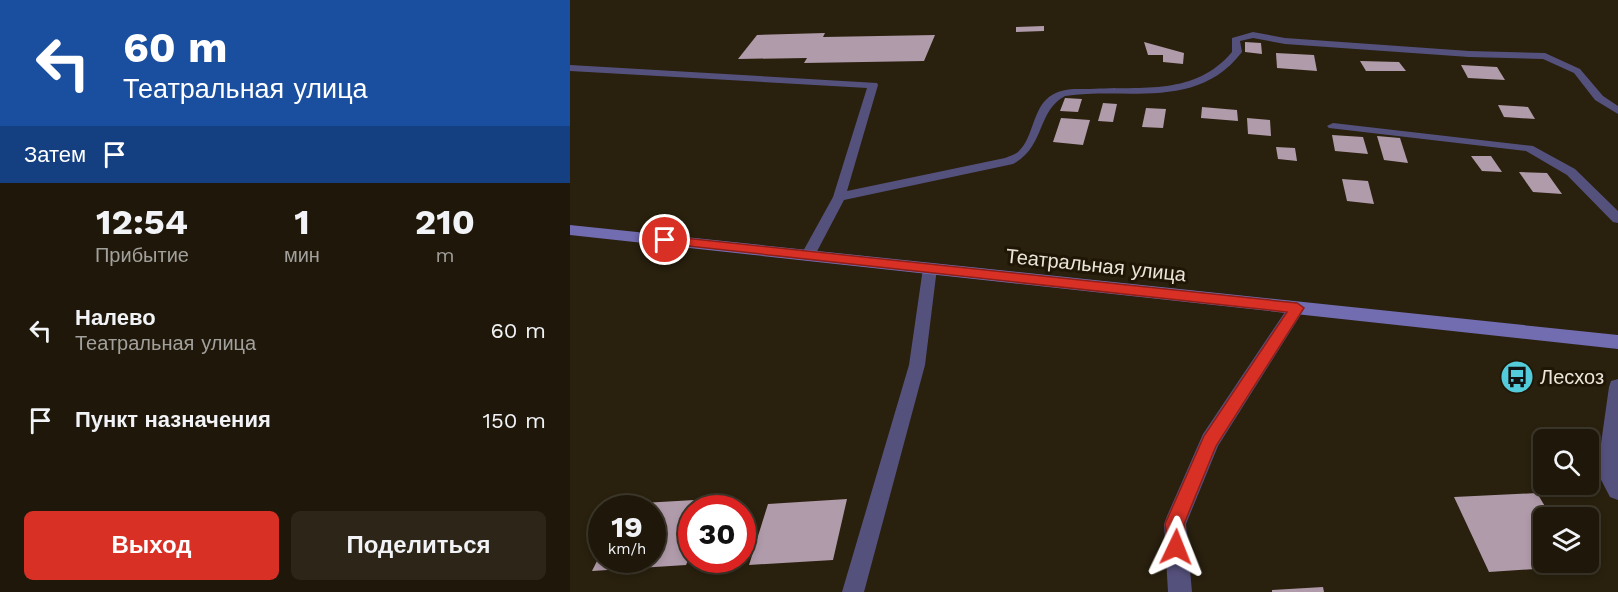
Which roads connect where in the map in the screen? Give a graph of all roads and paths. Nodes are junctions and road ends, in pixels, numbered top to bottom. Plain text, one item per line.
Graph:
1 (570, 68) edge
2 (1618, 111) edge
3 (1334, 126) dead end
4 (839, 197) junction
5 (1618, 219) edge
6 (570, 231) edge
7 (808, 255) junction
8 (930, 268) junction
9 (1297, 308) junction
10 (1618, 342) edge
11 (1618, 387) edge
12 (1618, 490) edge
13 (853, 592) edge
14 (1180, 592) edge

1 - 4 lane
2 - 4 lane
3 - 5 lane
4 - 7 lane
6 - 7 main road, Театральная улица
7 - 8 main road, Театральная улица
8 - 9 main road, Театральная улица
8 - 13 lane
9 - 10 main road, Театральная улица
9 - 14 street
11 - 12 street

